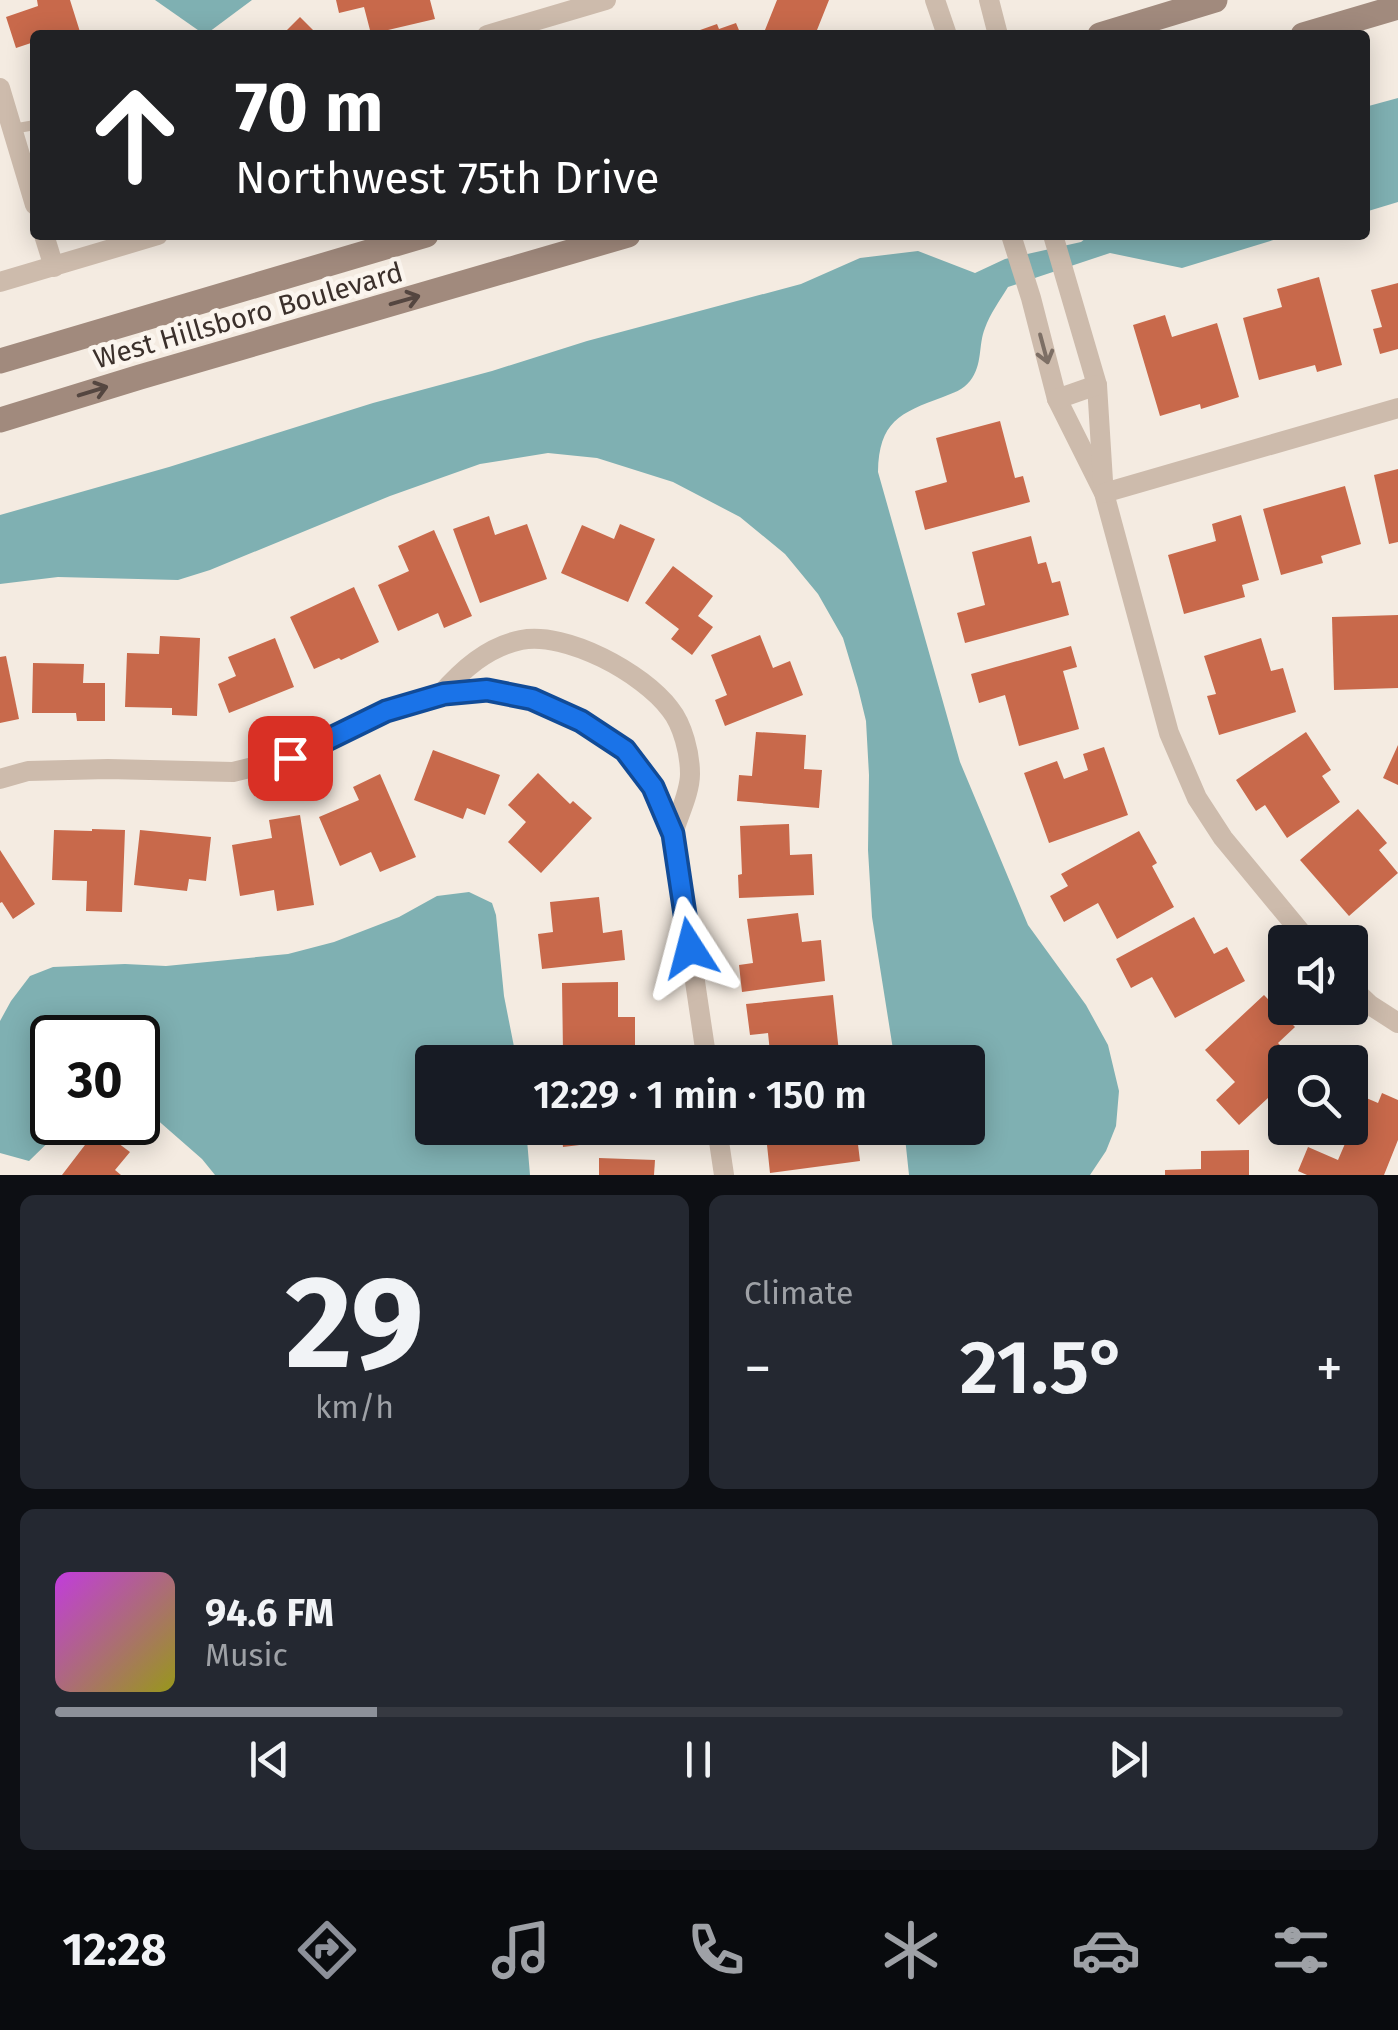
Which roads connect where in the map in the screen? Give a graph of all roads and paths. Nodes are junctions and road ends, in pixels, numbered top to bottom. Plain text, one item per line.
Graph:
1 (606, 0) edge
2 (935, 0) edge
3 (988, 0) edge
4 (1215, 0) edge
5 (1398, 6) edge
6 (504, 30) edge
7 (945, 30) edge
8 (997, 30) edge
9 (1116, 30) edge
10 (1319, 30) edge
11 (0, 88) edge
12 (30, 125) edge
13 (12, 129) junction
14 (30, 188) edge
15 (46, 240) edge
16 (125, 240) edge
17 (409, 240) edge
18 (611, 240) edge
19 (1012, 240) edge
20 (1054, 240) edge
21 (98, 244) edge
22 (54, 267) junction
23 (0, 282) edge
24 (0, 361) edge
25 (1098, 385) junction
26 (1057, 399) junction
27 (1398, 408) edge
28 (0, 420) edge
29 (1104, 493) junction
30 (440, 695) junction
31 (0, 779) edge
32 (673, 834) junction
33 (1295, 925) edge
34 (1368, 1003) edge
35 (1398, 1023) edge
36 (704, 1045) edge
37 (720, 1145) edge
38 (724, 1175) edge

1 - 6 street
2 - 7 street
3 - 8 street
4 - 9 street
5 - 10 street
11 - 13 street
12 - 13 lane
13 - 14 street
15 - 22 street
16 - 21 street
17 - 24 street, West Hillsboro Boulevard
28 -> 18 street, West Hillsboro Boulevard
19 -> 26 street
20 - 25 street
21 - 22 street
22 - 23 street
25 - 26 street
25 - 29 street
26 - 29 street
27 - 29 street
29 - 33 street
30 - 31 street
30 - 32 street
30 - 32 street
32 - 36 street
34 - 35 street
37 - 38 street

